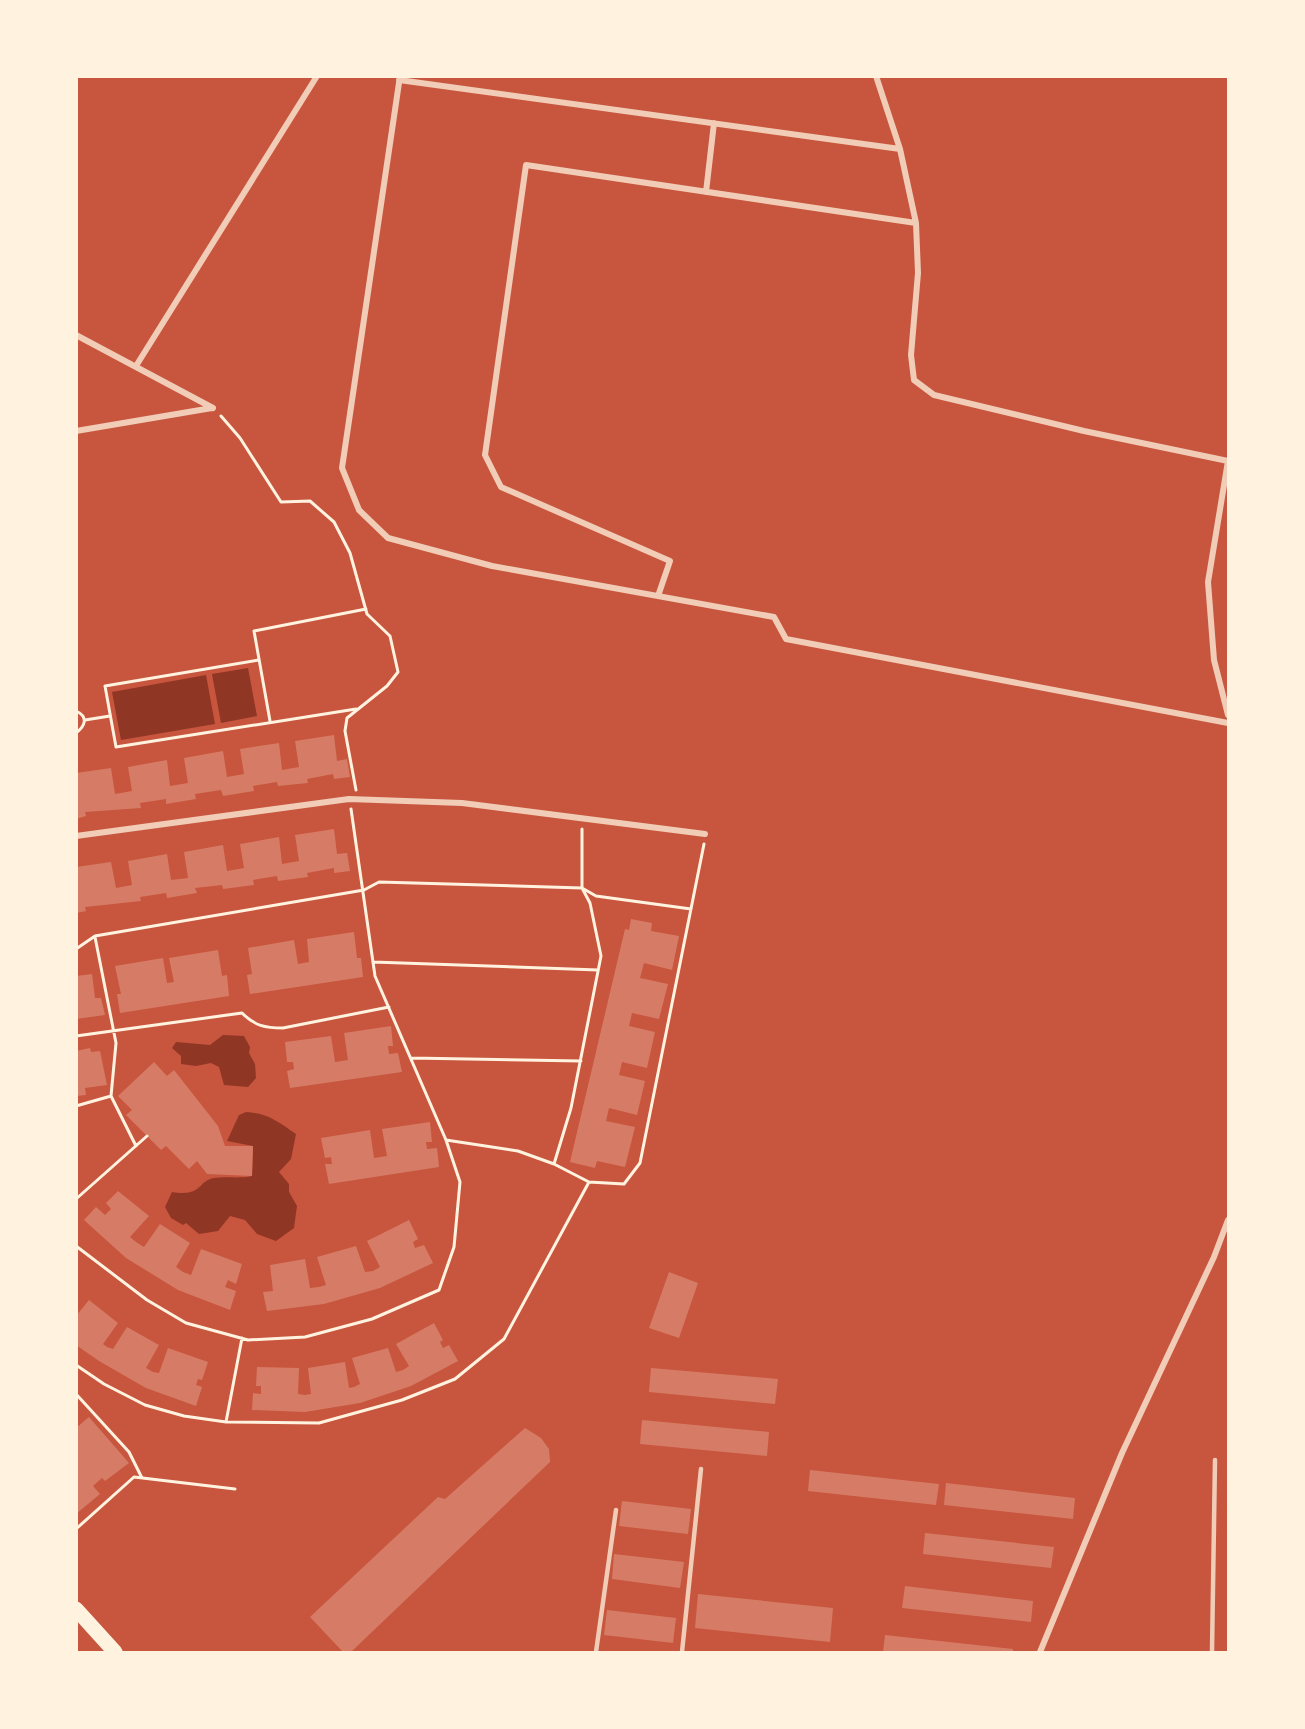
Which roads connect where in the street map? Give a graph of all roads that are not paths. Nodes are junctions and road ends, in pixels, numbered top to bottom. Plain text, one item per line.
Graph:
1 (317, 76) edge
2 (876, 76) edge
3 (400, 78) edge
4 (714, 123) junction
5 (900, 149) junction
6 (706, 192) junction
7 (916, 223) junction
8 (76, 335) edge
9 (136, 366) junction
10 (76, 432) edge
11 (1228, 461) edge
12 (658, 596) junction
13 (1228, 716) edge
14 (1228, 723) edge
15 (705, 834) road end
16 (76, 836) edge
17 (1228, 1220) edge
18 (1215, 1460) dead end
19 (701, 1469) dead end
20 (616, 1510) dead end
21 (76, 1609) edge
22 (115, 1653) edge
23 (596, 1653) edge
24 (682, 1653) edge
25 (1040, 1653) edge
26 (1212, 1653) edge

1 - 9 street
2 - 5 street
3 - 4 street
3 - 12 street
4 - 5 street
4 - 6 street
5 - 7 street
6 - 7 street
6 - 12 street
7 - 11 street
8 - 9 street
9 - 10 street
11 - 13 street
12 - 14 street
15 - 16 street
17 - 25 street
18 - 26 lane
19 - 24 lane
20 - 23 lane
21 - 22 main road

